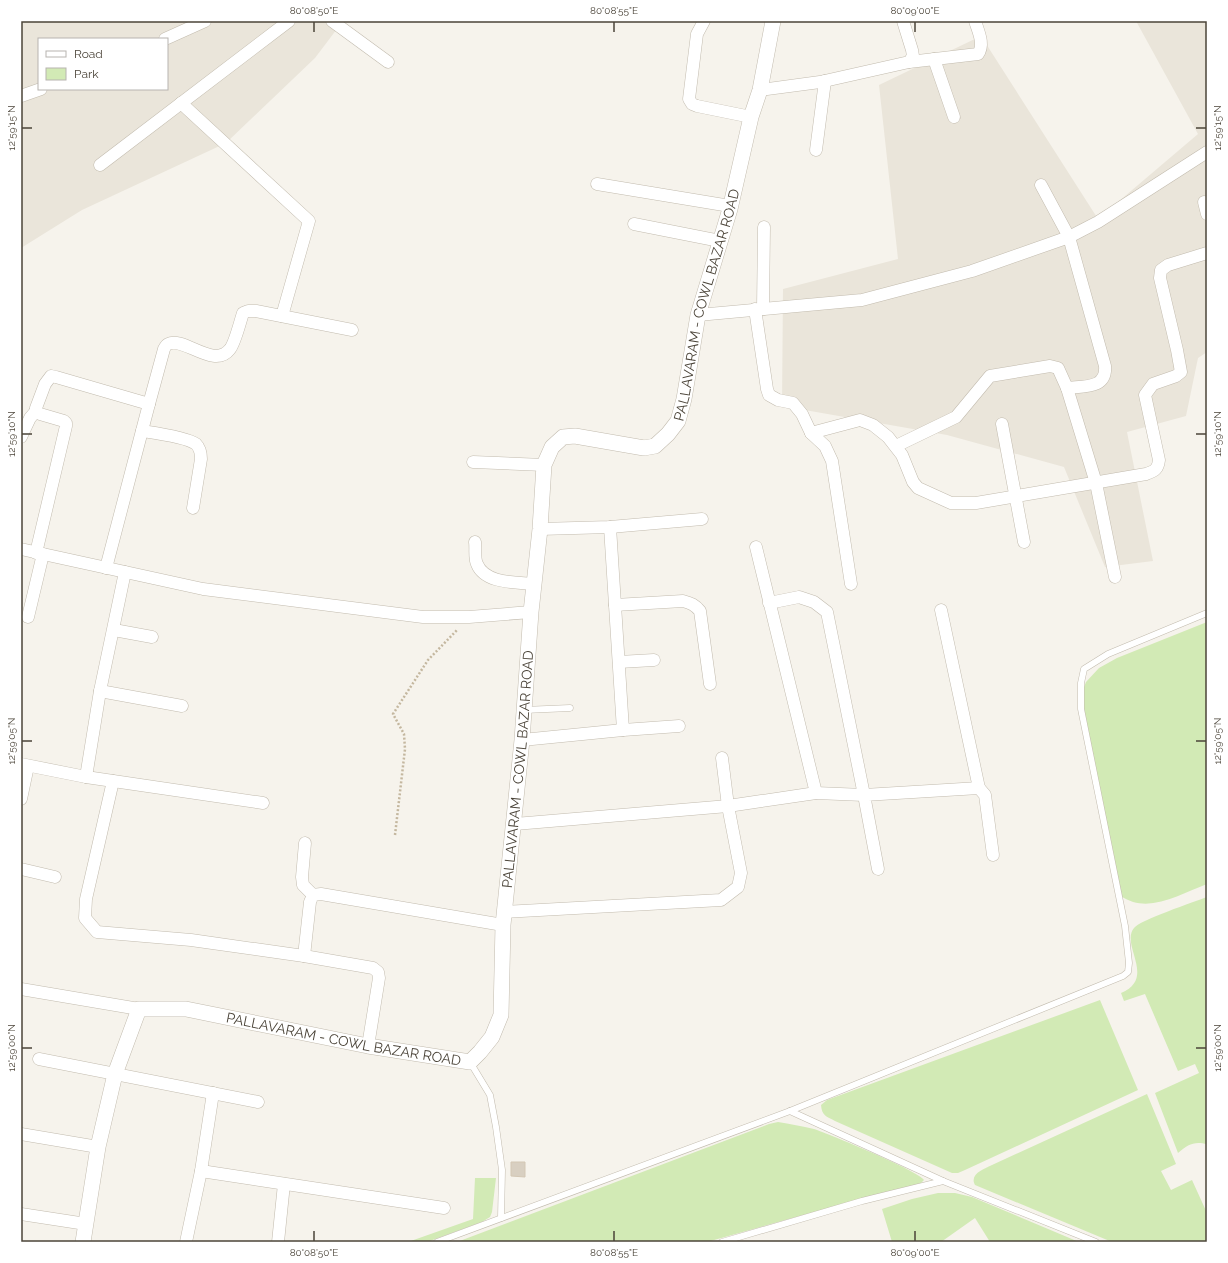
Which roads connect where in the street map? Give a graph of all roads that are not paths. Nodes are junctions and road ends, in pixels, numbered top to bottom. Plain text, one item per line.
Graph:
1 (205, 21) edge
2 (290, 21) edge
3 (332, 21) edge
4 (704, 21) edge
5 (773, 21) edge
6 (903, 21) edge
7 (975, 21) edge
8 (167, 38) edge
9 (934, 59) junction
10 (388, 62) dead end
11 (910, 62) junction
12 (825, 81) junction
13 (38, 90) edge
14 (760, 90) junction
15 (21, 96) edge
16 (181, 103) junction
17 (751, 117) junction
18 (954, 117) dead end
19 (816, 150) dead end
20 (1207, 152) edge
21 (100, 165) dead end
22 (597, 184) dead end
23 (1041, 185) dead end
24 (1204, 202) dead end
25 (730, 206) junction
26 (1207, 214) edge
27 (634, 224) dead end
28 (764, 227) dead end
29 (1070, 237) junction
30 (720, 241) junction
31 (1207, 254) edge
32 (759, 309) junction
33 (698, 315) junction
34 (282, 316) junction
35 (352, 330) dead end
36 (1067, 388) junction
37 (149, 404) junction
38 (36, 411) junction
39 (1002, 424) dead end
40 (142, 431) junction
41 (811, 433) junction
42 (21, 437) edge
43 (896, 446) junction
44 (473, 462) dead end
45 (544, 465) junction
46 (1096, 483) junction
47 (1016, 496) junction
48 (193, 508) dead end
49 (702, 519) dead end
50 (610, 527) junction
51 (540, 530) junction
52 (475, 542) dead end
53 (1024, 542) dead end
54 (756, 547) dead end
55 (21, 549) edge
56 (40, 554) junction
57 (106, 568) junction
58 (125, 572) junction
59 (1115, 577) dead end
60 (534, 584) junction
61 (852, 584) dead end
62 (769, 603) junction
63 (615, 605) junction
64 (941, 610) dead end
65 (531, 612) junction
66 (1207, 614) edge
67 (28, 617) dead end
68 (114, 630) junction
69 (152, 638) dead end
70 (654, 660) dead end
71 (619, 662) junction
72 (710, 684) dead end
73 (100, 691) junction
74 (182, 706) dead end
75 (570, 708) dead end
76 (524, 710) junction
77 (679, 726) dead end
78 (624, 730) junction
79 (522, 740) junction
80 (722, 758) dead end
81 (25, 765) edge
82 (86, 777) junction
83 (113, 781) junction
84 (979, 788) junction
85 (816, 793) junction
86 (864, 795) junction
87 (21, 799) edge
88 (263, 804) dead end
89 (728, 806) junction
90 (514, 824) junction
91 (305, 843) dead end
92 (993, 855) dead end
93 (21, 869) edge
94 (878, 869) dead end
95 (55, 877) dead end
96 (313, 895) junction
97 (504, 918) junction
98 (304, 956) junction
99 (21, 989) edge
100 (139, 1010) junction
101 (368, 1046) junction
102 (39, 1058) dead end
103 (470, 1062) junction
104 (115, 1074) junction
105 (213, 1093) junction
106 (258, 1102) dead end
107 (790, 1111) junction
108 (21, 1134) edge
109 (98, 1147) junction
110 (201, 1171) junction
111 (943, 1181) junction
112 (284, 1184) junction
113 (444, 1208) dead end
114 (21, 1214) edge
115 (501, 1218) junction
116 (86, 1224) junction
117 (83, 1242) edge
118 (186, 1242) edge
119 (278, 1242) edge
120 (437, 1242) edge
121 (722, 1242) edge
122 (1096, 1242) edge

1 - 8 street
2 - 16 street
3 - 10 street
4 - 17 street
5 - 14 street, PALLAVARAM - COWL BAZAR ROAD
6 - 11 street
7 - 9 street
9 - 11 street
9 - 18 street
11 - 12 street
12 - 14 street
12 - 19 street
13 - 15 street
14 - 17 street, PALLAVARAM - COWL BAZAR ROAD
16 - 21 street
16 - 34 street
17 - 25 street, PALLAVARAM - COWL BAZAR ROAD
20 - 29 street
22 - 25 street
23 - 29 street
24 - 26 street
25 - 30 street, PALLAVARAM - COWL BAZAR ROAD
27 - 30 street
28 - 32 street
29 - 32 street
29 - 36 street
30 - 33 street, PALLAVARAM - COWL BAZAR ROAD
31 - 46 street
32 - 33 street
32 - 41 street
33 - 45 street, PALLAVARAM - COWL BAZAR ROAD
34 - 35 street
34 - 37 street
36 - 43 street
36 - 46 street
37 - 38 street
37 - 40 street
38 - 42 street
38 - 56 street
39 - 47 street
40 - 48 street
40 - 57 street
41 - 43 street
41 - 61 street
43 - 47 street
44 - 45 street
45 - 51 street, PALLAVARAM - COWL BAZAR ROAD
46 - 47 street
46 - 59 street
47 - 53 street
49 - 50 street
50 - 51 street
50 - 63 street
51 - 60 street, PALLAVARAM - COWL BAZAR ROAD
52 - 60 street
54 - 62 street
55 - 56 street
56 - 57 street
56 - 67 street
57 - 58 street
58 - 65 street
58 - 68 street
60 - 65 street, PALLAVARAM - COWL BAZAR ROAD
62 - 85 street
62 - 86 street
63 - 71 street
63 - 72 street
64 - 84 street
65 - 76 street, PALLAVARAM - COWL BAZAR ROAD
66 - 107 lane
68 - 69 street
68 - 73 street
70 - 71 street
71 - 78 street
73 - 74 street
73 - 82 street
75 - 76 lane
76 - 79 street, PALLAVARAM - COWL BAZAR ROAD
77 - 78 street
78 - 79 street
79 - 90 street, PALLAVARAM - COWL BAZAR ROAD
80 - 89 street
81 - 82 street
81 - 87 street
82 - 83 street
83 - 88 street
83 - 98 street
84 - 86 street
84 - 92 street
85 - 86 street
85 - 89 street
86 - 94 street
89 - 90 street
89 - 97 street
90 - 97 street, PALLAVARAM - COWL BAZAR ROAD
91 - 96 street
93 - 95 street
96 - 97 street
96 - 98 street
97 - 103 street, PALLAVARAM - COWL BAZAR ROAD
98 - 101 street
99 - 100 street
100 - 101 street, PALLAVARAM - COWL BAZAR ROAD
100 - 104 street
101 - 103 street, PALLAVARAM - COWL BAZAR ROAD
102 - 104 street
103 - 115 lane
104 - 105 street
104 - 109 street
105 - 106 street
105 - 110 street
107 - 111 lane
107 - 115 lane
108 - 109 street
109 - 116 street
110 - 112 street
110 - 118 street
111 - 121 lane
111 - 122 lane
112 - 113 street
112 - 119 street
114 - 116 street
115 - 120 lane
116 - 117 street

